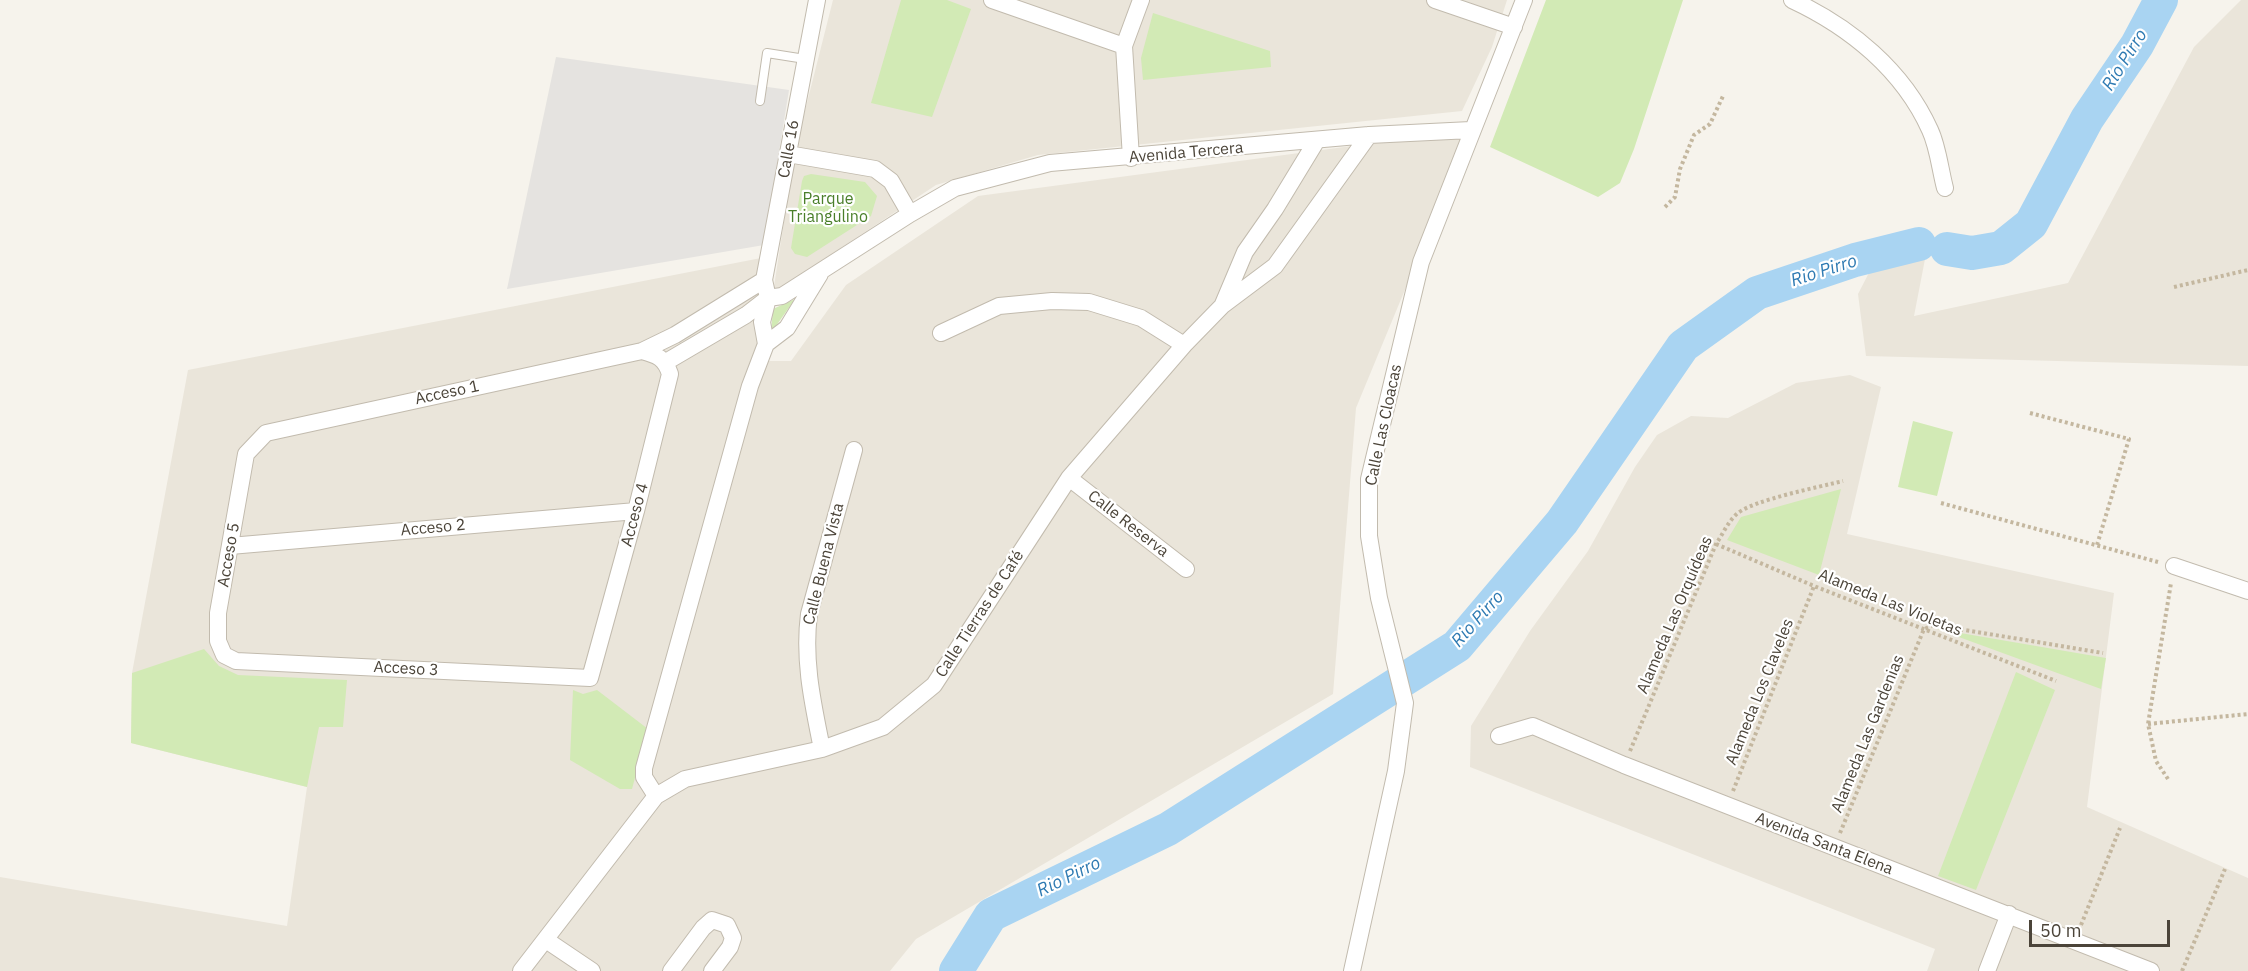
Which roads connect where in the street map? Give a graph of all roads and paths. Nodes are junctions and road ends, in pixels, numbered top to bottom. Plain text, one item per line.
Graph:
1 (817, 0) edge
2 (992, 0) edge
3 (1141, 0) edge
4 (1435, 0) edge
5 (1524, 0) edge
6 (1792, 0) edge
7 (1514, 27) junction
8 (1124, 46) junction
9 (805, 59) junction
10 (1723, 96) dead end
11 (760, 101) dead end
12 (1471, 130) junction
13 (1369, 135) junction
14 (1317, 140) junction
15 (788, 154) junction
16 (1131, 158) junction
17 (1945, 188) dead end
18 (1665, 207) dead end
19 (910, 214) junction
20 (824, 268) junction
21 (2248, 270) edge
22 (764, 280) junction
23 (2174, 287) dead end
24 (768, 298) junction
25 (1223, 305) junction
26 (941, 333) dead end
27 (766, 344) junction
28 (1184, 345) junction
29 (655, 356) junction
30 (2030, 413) dead end
31 (854, 450) dead end
32 (246, 454) joint
33 (1069, 478) junction
34 (1843, 481) dead end
35 (1941, 503) dead end
36 (636, 511) junction
37 (1716, 544) junction
38 (2097, 545) junction
39 (230, 546) junction
40 (2174, 566) junction
41 (1186, 569) dead end
42 (1815, 586) junction
43 (2248, 591) edge
44 (1924, 629) junction
45 (2103, 653) dead end
46 (224, 655) joint
47 (590, 678) joint
48 (2056, 681) dead end
49 (2248, 714) edge
50 (2148, 724) junction
51 (1499, 736) dead end
52 (822, 749) junction
53 (1624, 765) junction
54 (2168, 779) dead end
55 (656, 796) junction
56 (1727, 806) junction
57 (2120, 828) dead end
58 (1834, 848) junction
59 (2225, 869) dead end
60 (2009, 914) junction
61 (546, 940) junction
62 (2075, 940) junction
63 (521, 971) edge
64 (592, 971) edge
65 (671, 971) edge
66 (712, 971) edge
67 (1352, 971) edge
68 (1987, 971) edge
69 (2151, 971) edge
70 (2182, 971) edge

1 - 9 street, Calle 16
2 - 8 street
3 - 8 street
4 - 7 street
5 - 7 street, Calle Las Cloacas
6 - 17 street
7 - 12 street, Calle Las Cloacas
8 - 16 street
9 - 11 lane
9 - 15 street, Calle 16
10 - 18 path
12 - 13 street, Avenida Tercera
12 - 67 street, Calle Las Cloacas
13 - 14 street, Avenida Tercera
13 - 25 street, Calle Tierras de Café
14 - 16 street, Avenida Tercera
14 - 25 street, Calle Tierras de Café
15 - 19 street
15 - 22 street, Calle 16
16 - 19 street, Avenida Tercera
19 - 20 street, Avenida Tercera
20 - 24 street, Avenida Tercera
20 - 27 street
21 - 23 path
22 - 24 street, Calle 16
22 - 29 street
24 - 27 street
24 - 29 street, Avenida Tercera
25 - 28 street, Calle Tierras de Café
26 - 28 street
27 - 55 street
28 - 33 street, Calle Tierras de Café
29 - 32 street, Acceso 1
29 - 36 street, Acceso 4
30 - 38 path
31 - 52 street, Calle Buena Vista
32 - 39 street, Acceso 5
33 - 41 street, Calle Reserva
33 - 52 street, Calle Tierras de Café
34 - 37 path, Alameda Las Orquídeas
35 - 38 path
36 - 39 street, Acceso 2
36 - 47 street, Acceso 4
37 - 42 path, Alameda Las Violetas
37 - 53 path, Alameda Las Orquídeas
38 - 40 path
39 - 46 street, Acceso 5
40 - 43 street
40 - 50 path
42 - 44 path, Alameda Las Violetas
42 - 56 path, Alameda Los Claveles
44 - 45 path
44 - 48 path, Alameda Las Violetas
44 - 58 path, Alameda Las Gardenias
46 - 47 street, Acceso 3
49 - 50 path
50 - 54 path
51 - 53 street, Avenida Santa Elena
52 - 55 street, Calle Tierras de Café
53 - 56 street, Avenida Santa Elena
55 - 61 street, Calle Tierras de Café
56 - 58 street, Avenida Santa Elena
57 - 62 path
58 - 60 street, Avenida Santa Elena
59 - 70 path
60 - 62 street, Avenida Santa Elena
60 - 68 street
61 - 63 street, Calle Tierras de Café
61 - 64 street
62 - 69 street, Avenida Santa Elena
65 - 66 street

